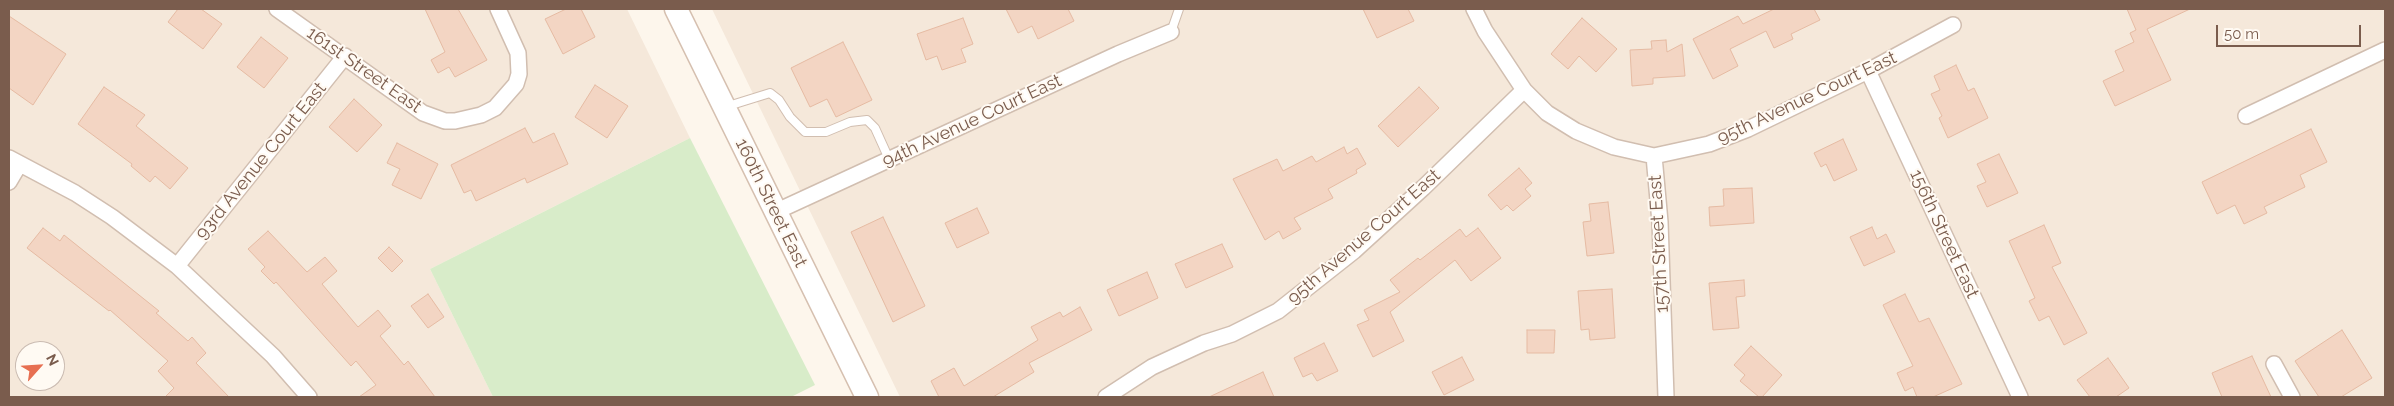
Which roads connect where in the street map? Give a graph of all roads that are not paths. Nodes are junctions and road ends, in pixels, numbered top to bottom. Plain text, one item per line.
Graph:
1 (277, 9) edge
2 (498, 9) edge
3 (676, 9) edge
4 (1179, 9) edge
5 (1474, 9) edge
6 (1953, 25) dead end
7 (1171, 32) joint
8 (2385, 50) edge
9 (345, 56) junction
10 (1868, 72) junction
11 (1524, 90) junction
12 (724, 107) junction
13 (2246, 116) dead end
14 (1654, 156) junction
15 (890, 159) junction
16 (14, 162) edge
17 (9, 182) edge
18 (775, 212) junction
19 (176, 266) junction
20 (2274, 364) dead end
21 (309, 397) edge
22 (867, 397) edge
23 (1106, 397) edge
24 (1666, 397) edge
25 (2020, 397) edge
26 (2292, 397) edge

1 - 9 street, 161st Street East
2 - 9 street, 161st Street East
3 - 12 main road, 160th Street East
4 - 7 lane
5 - 11 street, 157th Street East
6 - 10 street, 95th Avenue Court East
7 - 15 street, 94th Avenue Court East
8 - 13 street
9 - 19 street, 93rd Avenue Court East
10 - 14 street, 95th Avenue Court East
10 - 25 street, 156th Street East
11 - 14 street, 157th Street East
11 - 23 street, 95th Avenue Court East
12 - 15 lane
12 - 18 main road, 160th Street East
14 - 24 street, 157th Street East
15 - 18 street, 94th Avenue Court East
16 - 17 street
16 - 19 street
18 - 22 main road, 160th Street East
19 - 21 street
20 - 26 street

